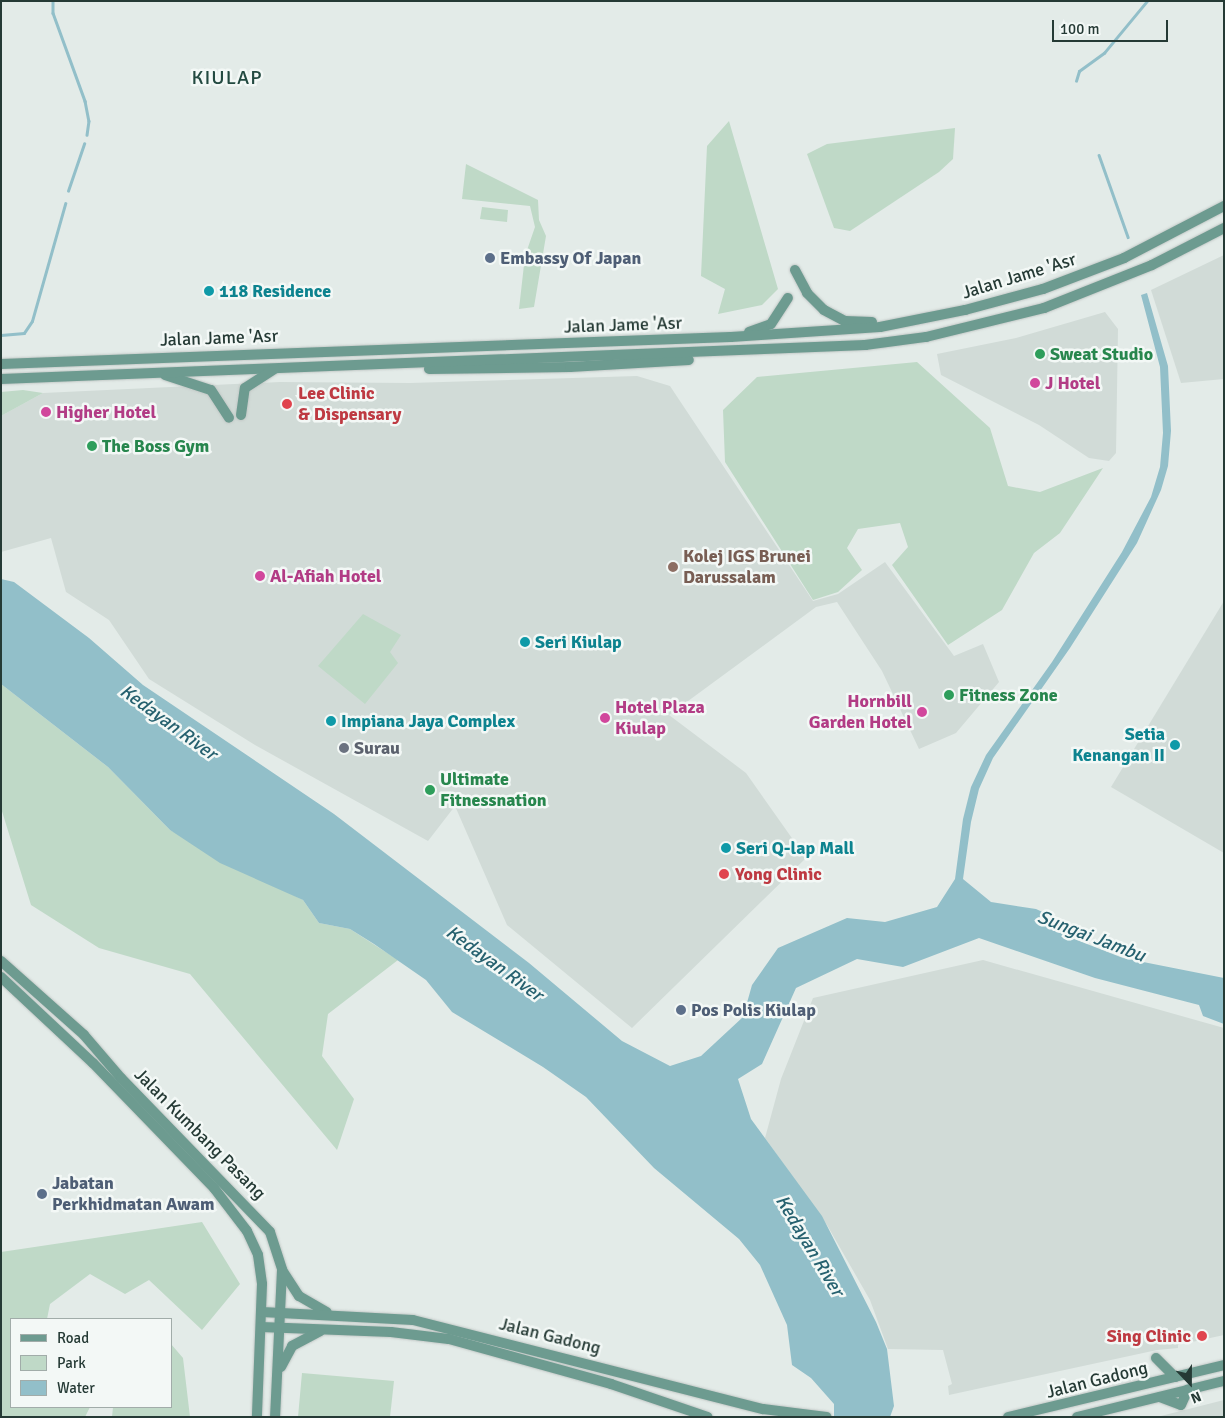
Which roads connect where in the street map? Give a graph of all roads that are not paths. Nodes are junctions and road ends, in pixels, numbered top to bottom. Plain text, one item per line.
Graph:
1 (1224, 206) edge
2 (1224, 228) edge
3 (795, 270) dead end
4 (788, 298) dead end
5 (926, 318) junction
6 (731, 337) junction
7 (654, 340) junction
8 (726, 352) junction
9 (1, 364) edge
10 (277, 368) junction
11 (152, 372) junction
12 (1, 379) edge
13 (241, 415) dead end
14 (229, 418) dead end
15 (1, 961) edge
16 (1, 977) edge
17 (282, 1270) junction
18 (262, 1312) junction
19 (280, 1313) junction
20 (330, 1314) junction
21 (261, 1327) junction
22 (280, 1328) junction
23 (325, 1329) junction
24 (1224, 1365) edge
25 (614, 1370) junction
26 (278, 1375) junction
27 (1175, 1377) junction
28 (1224, 1380) edge
29 (1155, 1382) junction
30 (611, 1384) junction
31 (257, 1417) edge
32 (275, 1417) edge
33 (708, 1417) edge
34 (827, 1417) edge
35 (1008, 1417) edge
36 (1076, 1417) edge

1 - 5 main road, Jalan Jame 'Asr
2 - 8 main road, Jalan Jame 'Asr
3 - 5 main road
4 - 6 main road
5 - 6 main road, Jalan Jame 'Asr
6 - 7 main road, Jalan Jame 'Asr
7 - 8 main road
7 - 9 main road, Jalan Jame 'Asr
8 - 10 main road, Jalan Jame 'Asr
10 - 11 main road, Jalan Jame 'Asr
10 - 13 main road
11 - 12 main road, Jalan Jame 'Asr
11 - 14 main road
15 - 17 main road, Jalan Kumbang Pasang
16 - 18 main road, Jalan Kumbang Pasang
17 - 19 main road, Jalan Kumbang Pasang
17 - 20 main road
18 - 19 main road, Jalan Gadong
18 - 21 main road, Jalan Kumbang Pasang
19 - 20 main road, Jalan Gadong
19 - 22 main road, Jalan Kumbang Pasang
20 - 25 main road, Jalan Gadong
21 - 22 main road, Jalan Gadong
21 - 31 main road, Jalan Kumbang Pasang
22 - 23 main road, Jalan Gadong
22 - 26 main road, Jalan Kumbang Pasang
23 - 26 main road
23 - 30 main road, Jalan Gadong
24 - 27 main road, Jalan Gadong
25 - 30 main road
25 - 34 main road, Jalan Gadong
26 - 32 main road, Jalan Kumbang Pasang
27 - 29 main road, Jalan Gadong
27 - 29 main road
28 - 36 main road, Jalan Gadong
29 - 35 main road, Jalan Gadong
30 - 33 main road, Jalan Gadong

